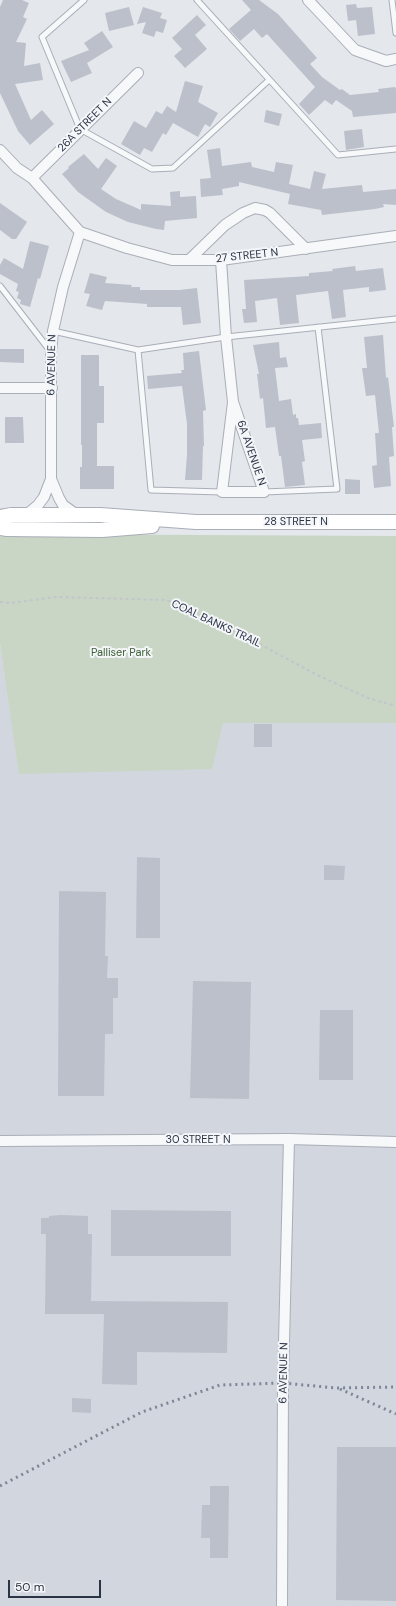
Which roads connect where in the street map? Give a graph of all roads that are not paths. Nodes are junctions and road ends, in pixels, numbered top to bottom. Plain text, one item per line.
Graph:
1 (84, 0) edge
2 (197, 0) edge
3 (308, 0) edge
4 (392, 0) edge
5 (396, 34) edge
6 (396, 59) edge
7 (138, 73) dead end
8 (270, 80) junction
9 (80, 129) junction
10 (396, 149) edge
11 (0, 150) edge
12 (32, 178) junction
13 (80, 232) junction
14 (396, 236) edge
15 (306, 249) junction
16 (189, 260) junction
17 (221, 260) junction
18 (0, 286) edge
19 (0, 295) edge
20 (7, 295) junction
21 (396, 319) edge
22 (318, 327) junction
23 (53, 332) junction
24 (226, 337) junction
25 (138, 350) junction
26 (51, 352) junction
27 (0, 388) edge
28 (52, 388) junction
29 (233, 402) junction
30 (51, 479) junction
31 (222, 492) junction
32 (264, 492) junction
33 (26, 515) junction
34 (77, 515) junction
35 (0, 517) edge
36 (196, 522) junction
37 (396, 522) edge
38 (0, 528) edge
39 (288, 1139) junction
40 (0, 1141) edge
41 (396, 1142) edge
42 (282, 1606) edge

1 - 9 lane
2 - 8 lane
3 - 6 street
4 - 5 lane
7 - 9 street, 26A STREET N
8 - 9 lane
8 - 10 lane
9 - 12 street, 26A STREET N
11 - 12 street
12 - 13 street
13 - 16 street, 27 STREET N
13 - 23 street, 6 AVENUE N
14 - 15 street, 27 STREET N
15 - 16 street, 27 STREET N
15 - 17 street, 27 STREET N
16 - 17 street, 27 STREET N
17 - 24 street, 6A AVENUE N
18 - 20 lane
19 - 20 lane
20 - 26 lane
21 - 22 lane
22 - 24 lane
22 - 32 lane
23 - 25 lane
23 - 26 street, 6 AVENUE N
24 - 25 lane
24 - 29 street, 6A AVENUE N
25 - 31 lane
26 - 28 street, 6 AVENUE N
27 - 28 street
28 - 30 street, 6 AVENUE N
29 - 31 street, 6A AVENUE N
29 - 32 street, 6A AVENUE N
30 - 33 street, 6 AVENUE N
30 - 34 street, 6 AVENUE N
31 - 32 street, 6A AVENUE N
33 - 34 main road, 28 STREET N
33 - 35 main road, 28 STREET N
34 - 36 main road, 28 STREET N
36 - 37 main road, 28 STREET N
36 - 38 main road, 28 STREET N
39 - 40 street, 30 STREET N
39 - 41 street, 30 STREET N
39 - 42 street, 6 AVENUE N

